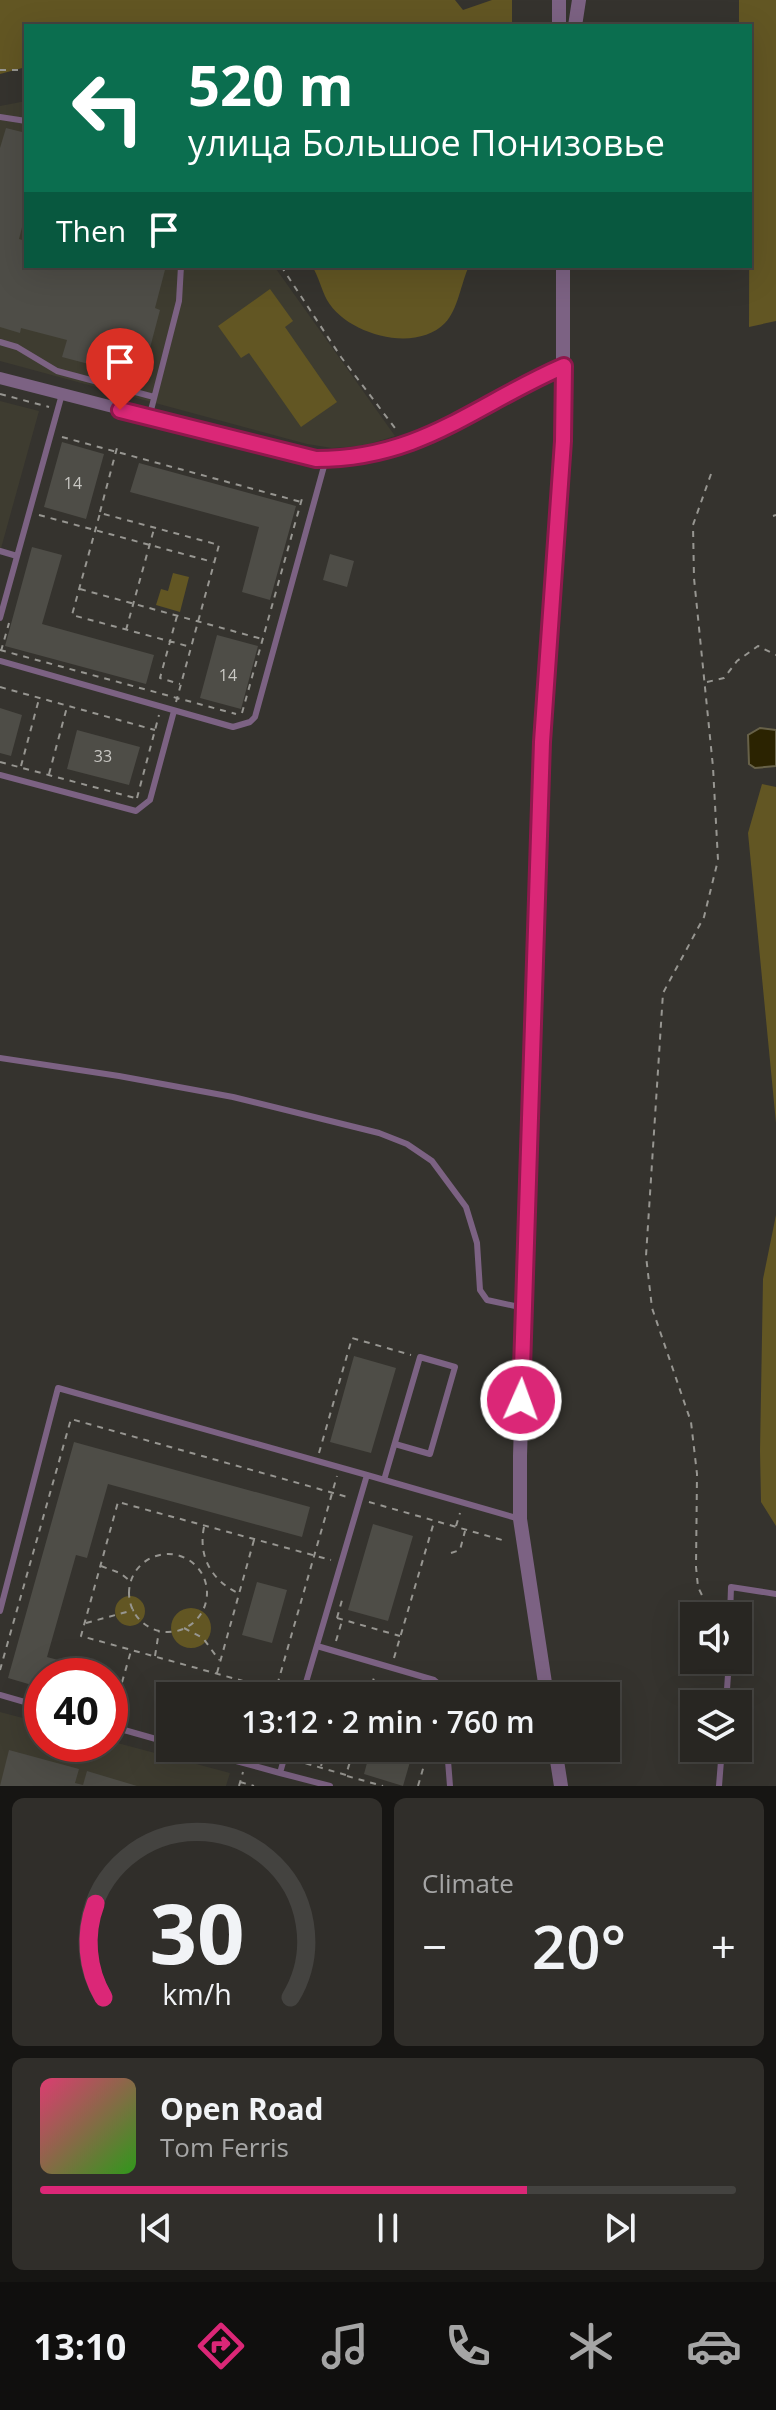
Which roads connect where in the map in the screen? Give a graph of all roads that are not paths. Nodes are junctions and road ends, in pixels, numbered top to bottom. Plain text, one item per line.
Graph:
1 (559, 0) edge
2 (579, 0) edge
3 (559, 24) edge
4 (575, 24) edge
5 (0, 117) edge
6 (24, 121) edge
7 (181, 268) edge
8 (563, 268) edge
9 (0, 342) edge
10 (564, 366) junction
11 (0, 378) edge
12 (62, 394) junction
13 (154, 397) junction
14 (149, 418) junction
15 (326, 459) junction
16 (0, 551) edge
17 (17, 556) junction
18 (0, 618) edge
19 (0, 661) edge
20 (174, 711) junction
21 (0, 775) edge
22 (0, 1058) edge
23 (524, 1308) junction
24 (395, 1444) junction
25 (367, 1475) junction
26 (384, 1480) junction
27 (520, 1519) junction
28 (776, 1594) edge
29 (730, 1602) edge
30 (0, 1611) edge
31 (317, 1646) junction
32 (305, 1682) edge
33 (436, 1682) edge
34 (545, 1682) edge
35 (0, 1695) edge
36 (24, 1702) edge
37 (128, 1731) edge
38 (156, 1739) edge
39 (240, 1762) edge
40 (283, 1762) edge
41 (448, 1762) edge
42 (557, 1762) edge
43 (721, 1762) edge
44 (280, 1773) junction
45 (330, 1786) edge
46 (450, 1786) edge
47 (561, 1786) edge
48 (719, 1786) edge

1 - 3 street
2 - 4 street
5 - 6 lane
7 - 13 lane
8 - 10 street
9 - 13 lane
10 - 15 street
10 - 23 street
11 - 12 street
12 - 14 street
12 - 17 lane
13 - 14 lane
14 - 15 street
15 - 20 lane
16 - 17 lane
17 - 18 lane
19 - 20 lane
20 - 21 lane
22 - 23 lane
23 - 27 street
24 - 24 lane
24 - 26 lane
25 - 26 lane
25 - 30 lane
25 - 31 lane
26 - 27 lane
27 - 34 street
28 - 29 lane
31 - 32 lane
31 - 33 lane
35 - 36 lane
37 - 38 lane
39 - 44 lane
40 - 44 lane
41 - 46 lane
42 - 47 street
43 - 48 lane
44 - 45 lane

